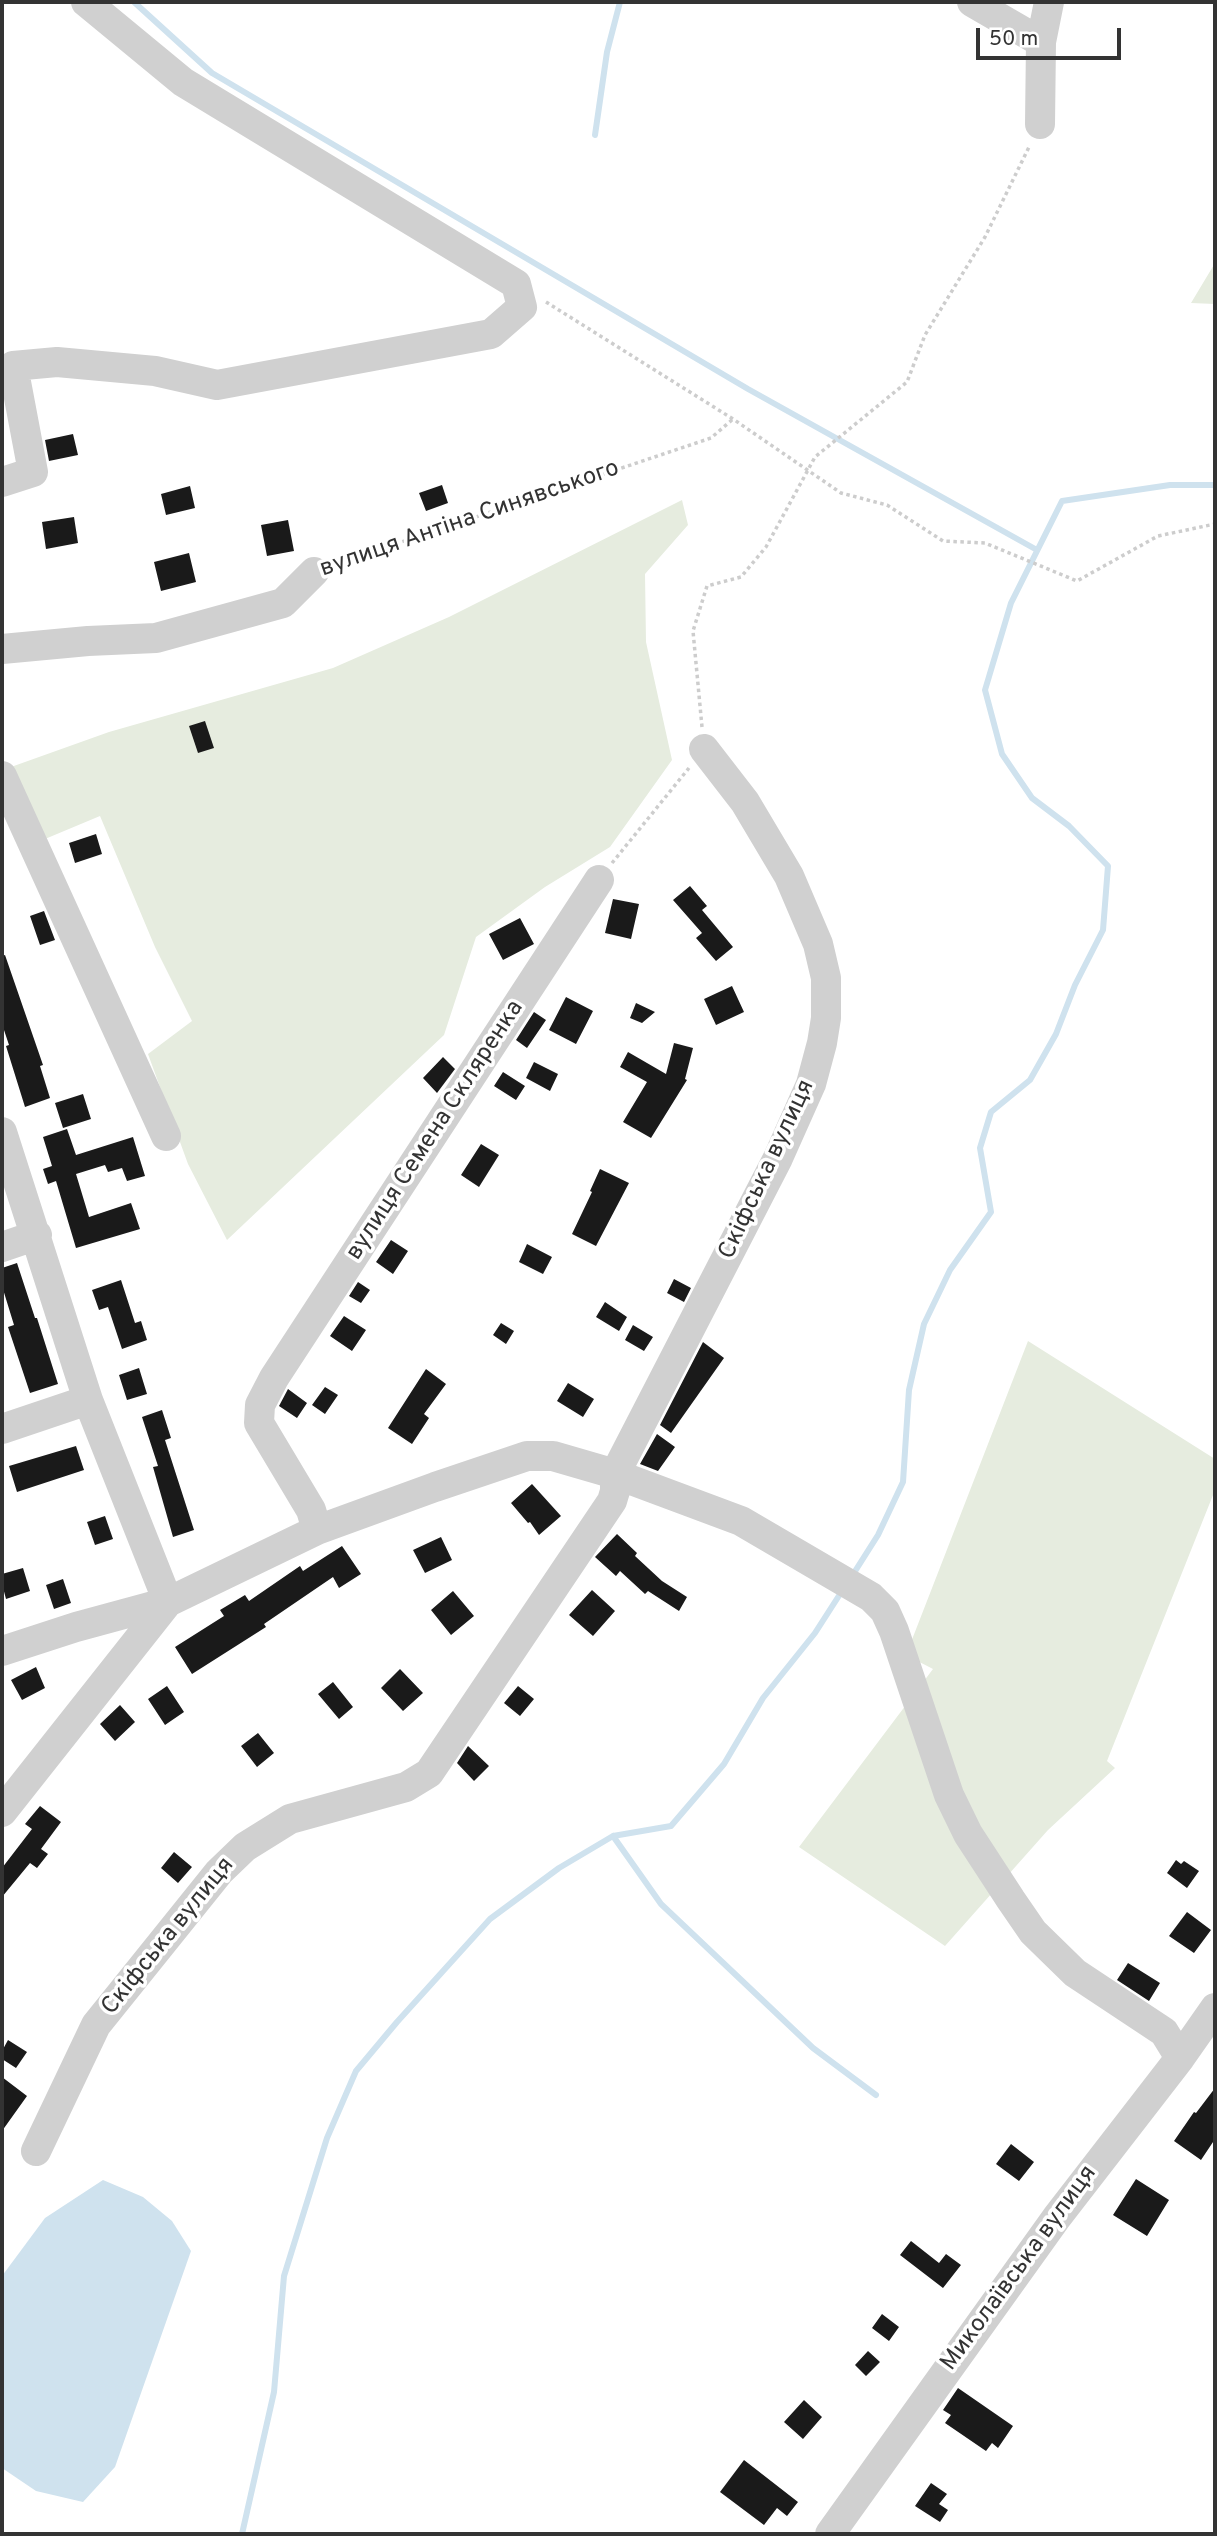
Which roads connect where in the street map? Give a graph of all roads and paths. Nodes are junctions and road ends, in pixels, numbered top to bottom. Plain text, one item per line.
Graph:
1 (86, 2) edge
2 (972, 2) edge
3 (1049, 2) edge
4 (1041, 42) junction
5 (1040, 124) joint
6 (516, 284) junction
7 (733, 419) junction
8 (807, 470) junction
9 (2, 482) edge
10 (1215, 524) edge
11 (314, 572) joint
12 (2, 649) edge
13 (704, 749) junction
14 (2, 776) edge
15 (599, 880) joint
16 (2, 1132) edge
17 (166, 1136) dead end
18 (37, 1235) junction
19 (2, 1247) edge
20 (88, 1400) junction
21 (2, 1429) edge
22 (615, 1474) junction
23 (317, 1530) junction
24 (168, 1602) junction
25 (2, 1651) edge
26 (2, 1812) edge
27 (1215, 2008) edge
28 (1180, 2058) junction
29 (36, 2151) dead end
30 (830, 2534) edge

1 - 6 street
2 - 4 street
3 - 4 street
4 - 5 street
5 - 8 path
6 - 7 path
6 - 9 street
7 - 8 path
7 - 11 path, вулиця Антіна Синявського
8 - 10 path
8 - 13 path
11 - 12 street, вулиця Антіна Синявського
13 - 15 path
13 - 22 street, Скіфська вулиця
14 - 17 street
15 - 23 street, вулиця Семена Скляренка
16 - 18 street
18 - 19 street
18 - 20 street
20 - 21 street
20 - 24 street
22 - 23 street
22 - 28 street
22 - 29 street, Скіфська вулиця
23 - 24 street
24 - 25 street
24 - 26 street
27 - 28 street, Миколаївська вулиця
28 - 30 street, Миколаївська вулиця

